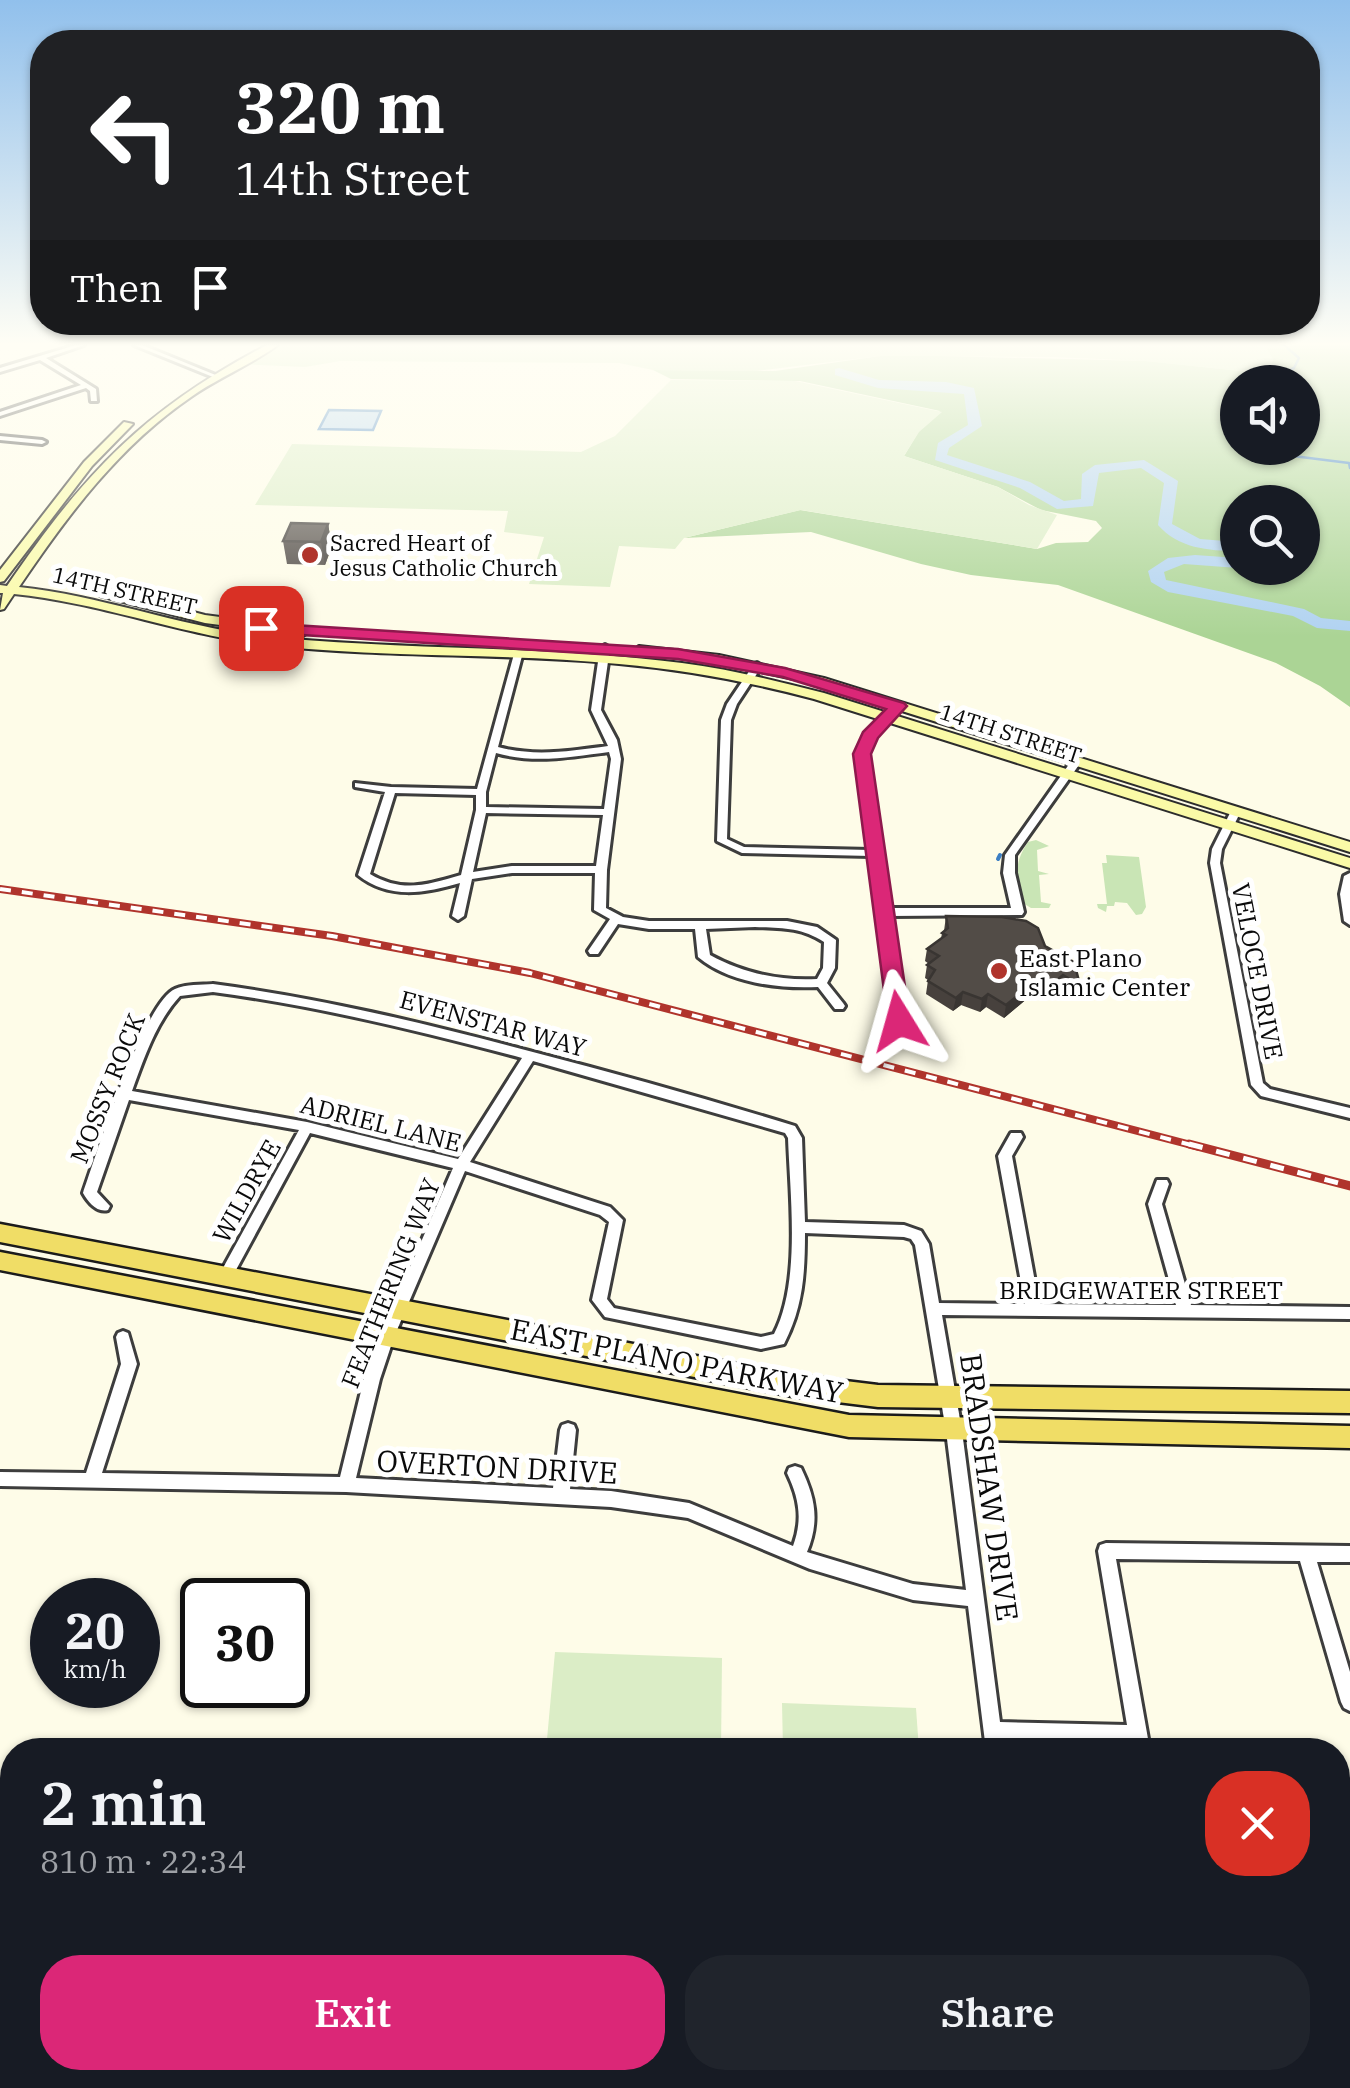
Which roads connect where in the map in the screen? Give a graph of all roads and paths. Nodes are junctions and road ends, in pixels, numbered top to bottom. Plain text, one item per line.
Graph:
1 (108, 442) edge
2 (127, 442) edge
3 (79, 476) junction
4 (93, 477) junction
5 (48, 515) junction
6 (66, 515) junction
7 (0, 578) edge
8 (10, 586) edge
9 (0, 606) edge
10 (172, 611) junction
11 (159, 620) junction
12 (307, 639) junction
13 (416, 644) junction
14 (604, 654) junction
15 (517, 656) junction
16 (754, 672) junction
17 (893, 712) junction
18 (613, 748) junction
19 (495, 750) junction
20 (1070, 768) junction
21 (359, 784) dead end
22 (392, 790) junction
23 (480, 792) junction
24 (481, 810) junction
25 (609, 812) junction
26 (1232, 818) junction
27 (1350, 847) edge
28 (874, 853) junction
29 (1350, 863) edge
30 (601, 870) junction
31 (1350, 876) edge
32 (466, 880) junction
33 (883, 912) junction
34 (458, 916) dead end
35 (615, 920) junction
36 (1350, 921) edge
37 (700, 924) junction
38 (594, 951) dead end
39 (821, 983) junction
40 (180, 988) joint
41 (839, 1006) dead end
42 (899, 1021) dead end
43 (530, 1056) junction
44 (126, 1094) junction
45 (1350, 1113) edge
46 (307, 1127) junction
47 (1016, 1137) dead end
48 (461, 1164) junction
49 (1162, 1184) dead end
50 (103, 1206) dead end
51 (798, 1226) junction
52 (0, 1234) edge
53 (0, 1261) edge
54 (226, 1276) junction
55 (933, 1309) junction
56 (399, 1310) junction
57 (1032, 1310) junction
58 (1185, 1310) junction
59 (1350, 1313) edge
60 (123, 1337) dead end
61 (387, 1337) junction
62 (949, 1398) junction
63 (1350, 1402) edge
64 (568, 1430) dead end
65 (954, 1431) junction
66 (1350, 1438) edge
67 (795, 1474) dead end
68 (0, 1479) edge
69 (91, 1481) junction
70 (346, 1486) junction
71 (560, 1494) junction
72 (1306, 1554) junction
73 (1350, 1554) edge
74 (797, 1556) junction
75 (976, 1599) junction
76 (1350, 1702) edge
77 (994, 1738) edge
78 (1138, 1738) edge

1 - 3 main road
2 - 4 main road
3 - 4 main road
3 - 5 main road
4 - 6 main road
5 - 6 main road
5 - 7 main road
6 - 8 main road
7 - 8 main road, 14TH STREET
8 - 9 main road
8 - 10 main road, 14TH STREET
8 - 11 main road, 14TH STREET
10 - 11 main road
10 - 12 main road, 14TH STREET
11 - 12 main road, 14TH STREET
12 - 13 main road, 14TH STREET
13 - 14 main road, 14TH STREET
13 - 15 main road, 14TH STREET
14 - 15 main road, 14TH STREET
14 - 16 main road, 14TH STREET
14 - 18 street
15 - 19 street
16 - 17 main road, 14TH STREET
16 - 28 street
17 - 20 main road, 14TH STREET
17 - 28 street
18 - 19 street
18 - 25 street
19 - 23 street
20 - 26 main road, 14TH STREET
20 - 33 street
21 - 22 street
22 - 23 street
22 - 32 street
23 - 24 street
24 - 25 street
24 - 32 street
25 - 30 street
26 - 27 main road, 14TH STREET
26 - 29 main road, 14TH STREET
26 - 45 street, VELOCE DRIVE
28 - 33 street
30 - 32 street
30 - 35 street
31 - 36 street
32 - 34 street
33 - 42 street
35 - 37 street
35 - 38 street
37 - 39 street
37 - 39 street
39 - 41 street
40 - 43 street, EVENSTAR WAY
40 - 44 street, MOSSY ROCK
43 - 48 street, FEATHERING WAY
43 - 51 street, EVENSTAR WAY
44 - 46 street, ADRIEL LANE
44 - 50 street, MOSSY ROCK
46 - 48 street, ADRIEL LANE
46 - 54 street, WILDRYE
47 - 57 street
48 - 51 street, ADRIEL LANE
48 - 56 street, FEATHERING WAY
49 - 58 street
51 - 55 street, BRADSHAW DRIVE
52 - 54 main road, EAST PLANO PARKWAY
53 - 61 main road, EAST PLANO PARKWAY
54 - 56 main road, EAST PLANO PARKWAY
55 - 57 street, BRIDGEWATER STREET
55 - 62 street, BRADSHAW DRIVE
56 - 61 street, FEATHERING WAY
56 - 62 main road, EAST PLANO PARKWAY
57 - 58 street, BRIDGEWATER STREET
58 - 59 street, BRIDGEWATER STREET
60 - 69 street
61 - 65 main road, EAST PLANO PARKWAY
61 - 70 street, FEATHERING WAY
62 - 63 main road, EAST PLANO PARKWAY
62 - 65 street, BRADSHAW DRIVE
64 - 71 street
65 - 66 main road, EAST PLANO PARKWAY
65 - 75 street, BRADSHAW DRIVE
67 - 74 street
68 - 69 street, OVERTON DRIVE
69 - 70 street, OVERTON DRIVE
70 - 71 street, OVERTON DRIVE
71 - 74 street, OVERTON DRIVE
72 - 73 street
72 - 76 street
72 - 78 street
74 - 75 street, OVERTON DRIVE
75 - 77 street, BRADSHAW DRIVE

